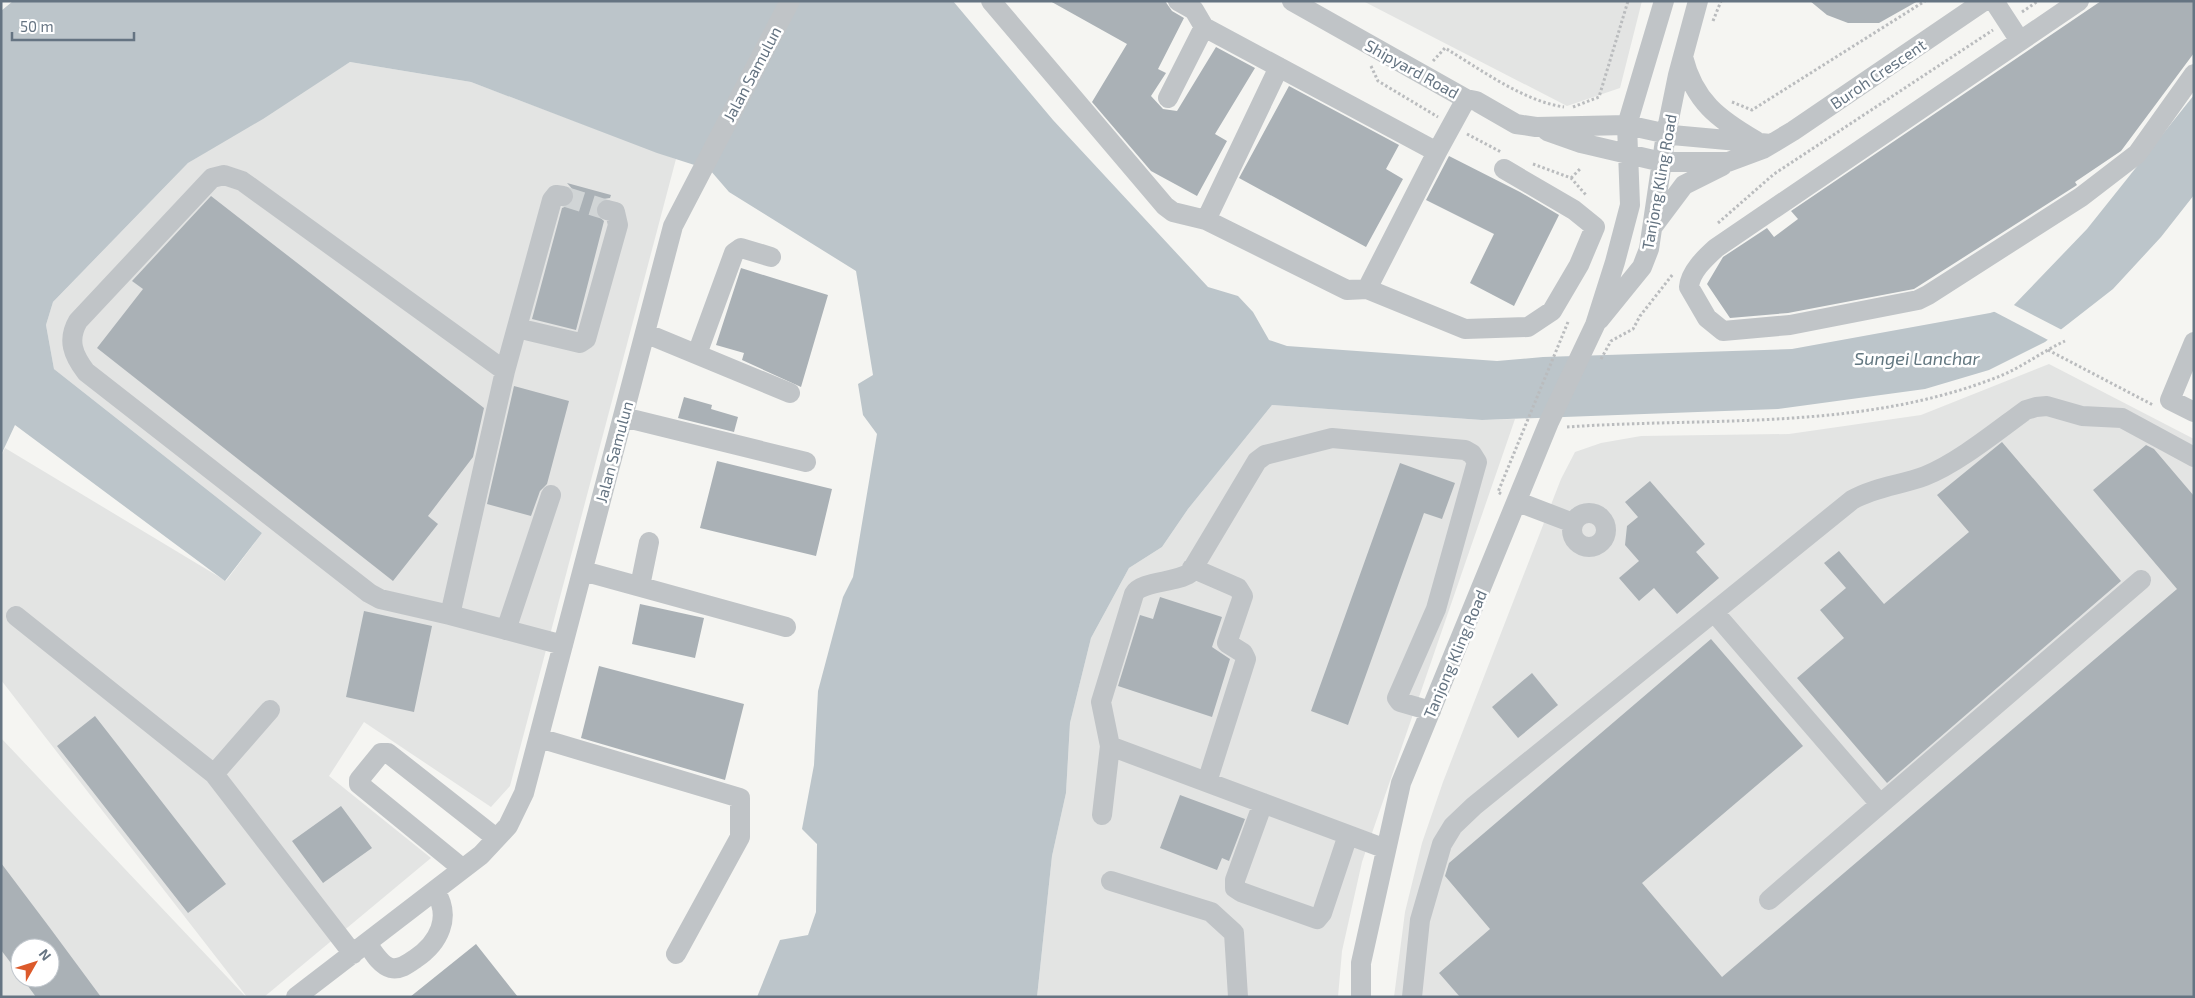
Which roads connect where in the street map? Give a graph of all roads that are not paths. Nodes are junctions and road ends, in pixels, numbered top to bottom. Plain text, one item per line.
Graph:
1 (790, 1) edge
2 (991, 1) edge
3 (1178, 1) edge
4 (1292, 1) edge
5 (1664, 1) edge
6 (1698, 1) edge
7 (1984, 1) edge
8 (1994, 1) edge
9 (2079, 1) edge
10 (1204, 27) junction
11 (2020, 41) junction
12 (1682, 53) junction
13 (1279, 67) junction
14 (2194, 74) edge
15 (1168, 98) dead end
16 (1466, 99) junction
17 (1627, 125) junction
18 (1536, 127) junction
19 (1666, 134) junction
20 (1763, 142) junction
21 (1436, 152) junction
22 (1627, 155) junction
23 (1504, 161) road end
24 (1662, 162) junction
25 (1728, 162) junction
26 (564, 196) dead end
27 (607, 210) tunnel mouth
28 (1206, 220) junction
29 (1651, 229) junction
30 (771, 257) dead end
31 (1367, 289) junction
32 (1595, 325) junction
33 (517, 328) junction
34 (645, 333) junction
35 (2194, 342) edge
36 (697, 354) junction
37 (505, 371) junction
38 (790, 393) dead end
39 (2194, 412) edge
40 (623, 417) junction
41 (2194, 457) edge
42 (806, 462) dead end
43 (551, 495) dead end
44 (1518, 502) junction
45 (1574, 523) dead end
46 (649, 542) dead end
47 (1192, 568) junction
48 (583, 570) junction
49 (2141, 580) dead end
50 (640, 586) junction
51 (1714, 612) junction
52 (450, 614) junction
53 (16, 616) dead end
54 (786, 627) dead end
55 (506, 630) junction
56 (563, 645) junction
57 (270, 710) dead end
58 (1431, 711) junction
59 (539, 738) junction
60 (1110, 746) junction
61 (214, 774) junction
62 (1207, 782) junction
63 (1263, 803) junction
64 (1880, 804) junction
65 (1102, 815) dead end
66 (1348, 835) junction
67 (496, 838) junction
68 (1386, 849) junction
69 (463, 869) junction
70 (1112, 881) dead end
71 (435, 891) junction
72 (1768, 900) dead end
73 (360, 948) junction
74 (676, 954) dead end
75 (296, 997) edge
76 (1238, 997) edge
77 (1361, 997) edge
78 (1412, 997) edge

1 - 34 street, Jalan Samulun
2 - 28 street
3 - 10 street
4 - 16 street, Shipyard Road
5 - 17 street, Tanjong Kling Road
6 - 12 street, Tanjong Kling Road
7 - 20 street, Buroh Crescent
8 - 11 street
9 - 11 street
10 - 13 street
10 - 15 street
11 - 14 street
12 - 19 street, Tanjong Kling Road
12 - 20 street
13 - 21 street
13 - 28 street
16 - 18 street, Shipyard Road
16 - 21 street
17 - 18 street, Shipyard Road
17 - 19 street, Shipyard Road
17 - 22 street, Tanjong Kling Road
18 - 22 street, Shipyard Road
19 - 20 street
19 - 24 street, Tanjong Kling Road
20 - 25 street, Buroh Crescent
21 - 31 street
22 - 24 street, Shipyard Road
22 - 32 street, Tanjong Kling Road
23 - 31 street
24 - 25 street, Buroh Crescent
24 - 29 street, Tanjong Kling Road
25 - 29 street
26 - 33 street
27 - 33 street
28 - 31 street
29 - 32 street, Tanjong Kling Road
30 - 36 street
32 - 44 street, Tanjong Kling Road
33 - 37 street
34 - 36 street
34 - 40 street, Jalan Samulun
35 - 39 street
36 - 38 street
37 - 52 street
37 - 52 street
40 - 42 street
40 - 48 street, Jalan Samulun
41 - 51 street
43 - 55 street
44 - 45 street
44 - 58 street, Tanjong Kling Road
46 - 50 street
47 - 58 street
47 - 60 street
47 - 62 street
48 - 50 street
48 - 56 street, Jalan Samulun
49 - 64 street
50 - 54 street
51 - 64 street
51 - 78 street
52 - 55 street
53 - 61 street
55 - 56 street
56 - 59 street, Jalan Samulun
57 - 61 street
58 - 68 street, Tanjong Kling Road
59 - 67 street, Jalan Samulun
59 - 74 street
60 - 62 street
60 - 65 street
61 - 73 street
62 - 63 street
63 - 66 street
63 - 66 street
64 - 72 street
66 - 68 street
67 - 69 street, Jalan Samulun
67 - 69 street
68 - 77 street, Tanjong Kling Road
69 - 71 street, Jalan Samulun
70 - 76 street
71 - 73 street, Jalan Samulun
71 - 73 street
73 - 75 street, Jalan Samulun

